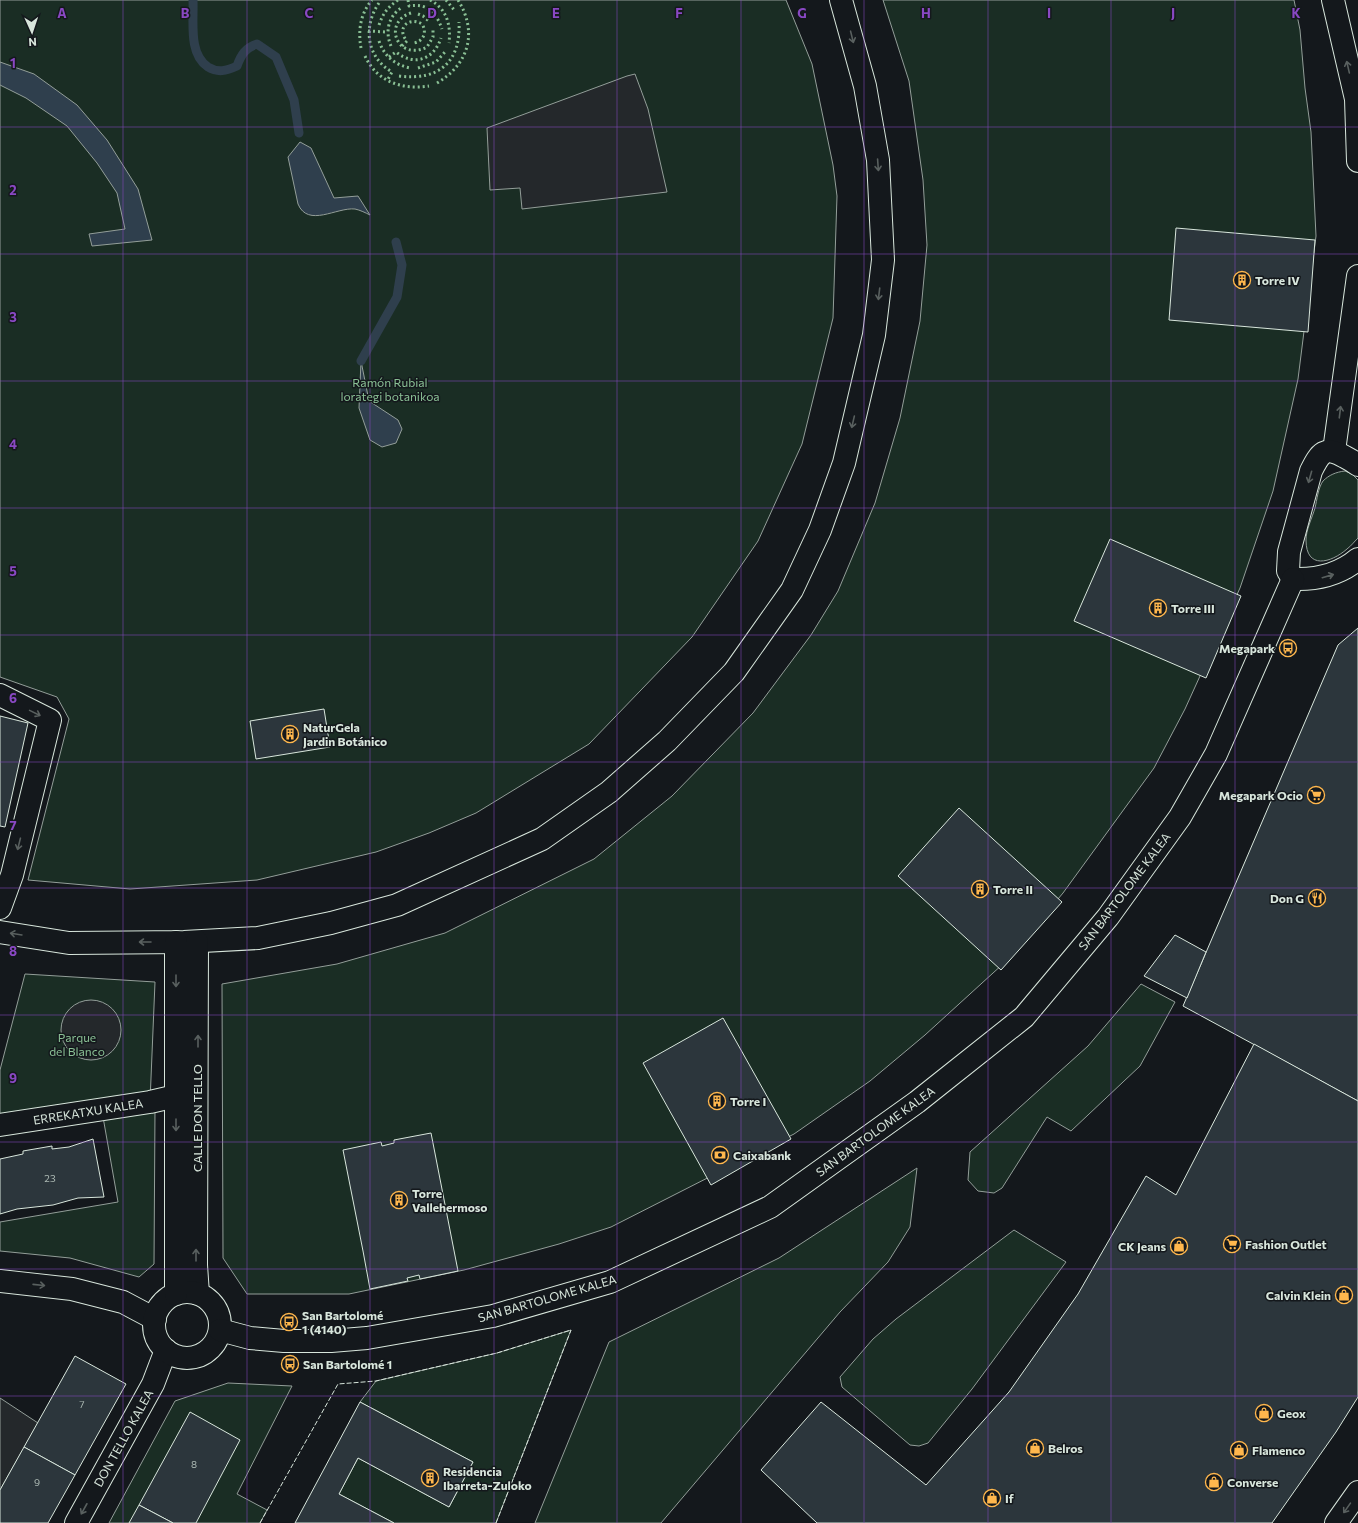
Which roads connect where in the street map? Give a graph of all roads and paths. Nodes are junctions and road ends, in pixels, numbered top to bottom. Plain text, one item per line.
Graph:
1 (841, 0) edge
2 (1333, 0) edge
3 (1358, 161) edge
4 (1358, 276) edge
5 (1334, 451) junction
6 (1358, 465) edge
7 (1358, 559) edge
8 (1293, 579) junction
9 (0, 695) edge
10 (6, 871) edge
11 (0, 908) edge
12 (0, 932) edge
13 (186, 942) junction
14 (176, 1096) junction
15 (0, 1126) edge
16 (0, 1281) edge
17 (176, 1294) junction
18 (198, 1294) junction
19 (154, 1319) junction
20 (220, 1330) junction
21 (166, 1350) junction
22 (1358, 1492) edge
23 (76, 1523) edge
24 (1336, 1523) edge

1 -> 13 street
3 -> 2 street
5 -> 4 street
5 - 6 street
5 -> 8 street
8 -> 7 street
8 - 20 street, SAN BARTOLOME KALEA
9 -> 10 street
10 - 11 street
13 -> 12 street
13 -> 14 street, CALLE DON TELLO
18 -> 13 street, CALLE DON TELLO
14 - 15 street, ERREKATXU KALEA
14 -> 17 street, CALLE DON TELLO
16 -> 19 street
17 - 18 street
17 - 19 street
18 - 20 street
19 - 21 street
20 - 21 street
21 -> 23 street, DON TELLO KALEA
22 -> 24 street

